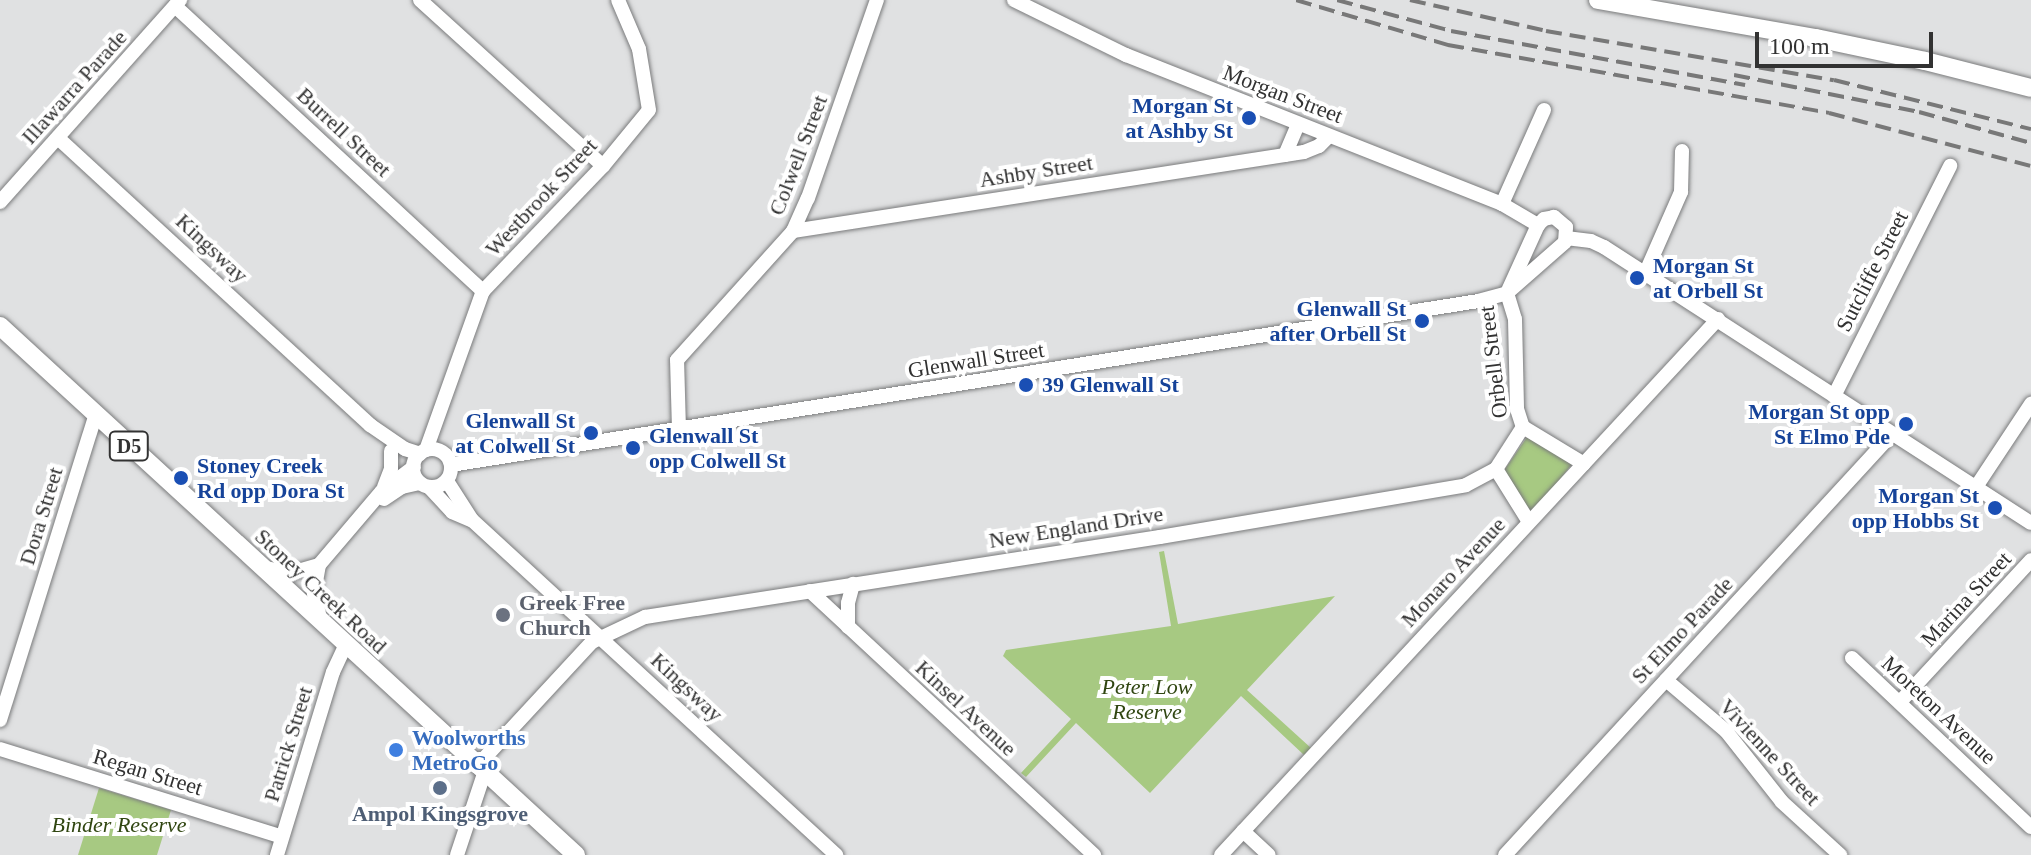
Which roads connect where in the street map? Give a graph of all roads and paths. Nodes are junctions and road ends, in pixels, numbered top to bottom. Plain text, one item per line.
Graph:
1 (420, 0) edge
2 (618, 0) edge
3 (877, 0) edge
4 (1014, 0) edge
5 (1598, 0) edge
6 (177, 3) edge
7 (2031, 88) edge
8 (1544, 110) dead end
9 (1298, 124) junction
10 (1329, 136) junction
11 (58, 138) junction
12 (1682, 151) dead end
13 (1285, 155) junction
14 (603, 166) junction
15 (1950, 166) dead end
16 (0, 202) edge
17 (1502, 204) junction
18 (1537, 229) junction
19 (793, 231) junction
20 (1562, 242) junction
21 (1645, 274) junction
22 (483, 291) junction
23 (1507, 293) junction
24 (1718, 319) junction
25 (0, 326) edge
26 (1834, 396) junction
27 (2031, 404) edge
28 (95, 416) junction
29 (370, 425) junction
30 (1523, 427) junction
31 (679, 430) junction
32 (1892, 434) junction
33 (391, 451) junction
34 (422, 457) junction
35 (1584, 464) junction
36 (451, 465) junction
37 (1496, 469) junction
38 (447, 481) junction
39 (424, 485) junction
40 (1976, 487) junction
41 (382, 491) junction
42 (371, 508) junction
43 (472, 520) junction
44 (1529, 522) junction
45 (2031, 523) edge
46 (2031, 560) edge
47 (258, 565) junction
48 (319, 565) junction
49 (853, 584) junction
50 (810, 591) junction
51 (323, 625) junction
52 (848, 627) junction
53 (600, 637) junction
54 (345, 646) junction
55 (1852, 658) dead end
56 (1666, 680) junction
57 (1900, 702) junction
58 (0, 720) edge
59 (0, 749) edge
60 (481, 768) junction
61 (2031, 827) edge
62 (1243, 831) junction
63 (282, 837) junction
64 (277, 855) edge
65 (457, 855) edge
66 (576, 855) edge
67 (836, 855) edge
68 (1094, 855) edge
69 (1221, 855) edge
70 (1269, 855) edge
71 (1505, 855) edge
72 (1840, 855) edge

1 - 14 street
2 - 14 street, Westbrook Street
3 - 19 street, Colwell Street
4 - 9 street, Morgan Street
5 - 7 main road
6 - 11 street, Illawarra Parade
6 - 22 street, Burrell Street
8 - 17 street
9 - 10 street, Morgan Street
9 - 13 street
10 - 13 street, Ashby Street
10 - 17 street, Morgan Street
11 - 16 street, Illawarra Parade
11 - 29 street, Kingsway
12 - 21 street
13 - 19 street, Ashby Street
14 - 22 street, Westbrook Street
15 - 26 street, Sutcliffe Street
17 - 18 street, Morgan Street
18 - 20 street
18 - 20 street
18 - 23 street, Orbell Street
19 - 31 street, Colwell Street
20 - 21 street
20 - 23 street, Orbell Street
21 - 24 street
22 - 34 street, Westbrook Street
23 - 30 street, Orbell Street
23 - 31 street, Glenwall Street
24 - 26 street
24 - 35 street, Monaro Avenue
25 - 28 main road, Stoney Creek Road / D5
26 - 32 street
27 - 40 street
28 - 47 main road, Stoney Creek Road / D5
28 - 58 street, Dora Street
29 - 33 street, Kingsway
29 - 34 street, Kingsway
30 - 35 street, Orbell Street
30 - 37 street, Orbell Street
31 - 36 street, Glenwall Street
32 - 40 street
32 - 56 street, St Elmo Parade
33 - 34 street, Kingsway
33 - 41 street
34 - 36 street
34 - 39 street, Westbrook Street
34 - 41 street
35 - 44 street, Monaro Avenue
36 - 38 street
37 - 44 street
37 - 49 street, New England Drive
38 - 39 street
38 - 43 street, Kingsway
39 - 42 street
39 - 43 street, Kingsway
40 - 45 street
41 - 42 street
42 - 48 street
43 - 53 street, Kingsway
44 - 62 street, Monaro Avenue
46 - 57 street, Marina Street
47 - 48 street
47 - 51 main road, Stoney Creek Road / D5
48 - 51 street
49 - 50 street, New England Drive
49 - 52 street
50 - 52 street, Kinsel Avenue
50 - 53 street, New England Drive
51 - 54 main road, Stoney Creek Road / D5
52 - 68 street, Kinsel Avenue
53 - 60 street
53 - 67 street, Kingsway
54 - 60 main road, Stoney Creek Road / D5
54 - 63 street, Patrick Street
55 - 57 street, Moreton Avenue
56 - 71 street, St Elmo Parade
56 - 72 street, Vivienne Street
57 - 61 street, Moreton Avenue
59 - 63 street, Regan Street
60 - 65 street
60 - 66 main road, Stoney Creek Road / D5
62 - 69 street, Monaro Avenue
62 - 70 street
63 - 64 street, Patrick Street

